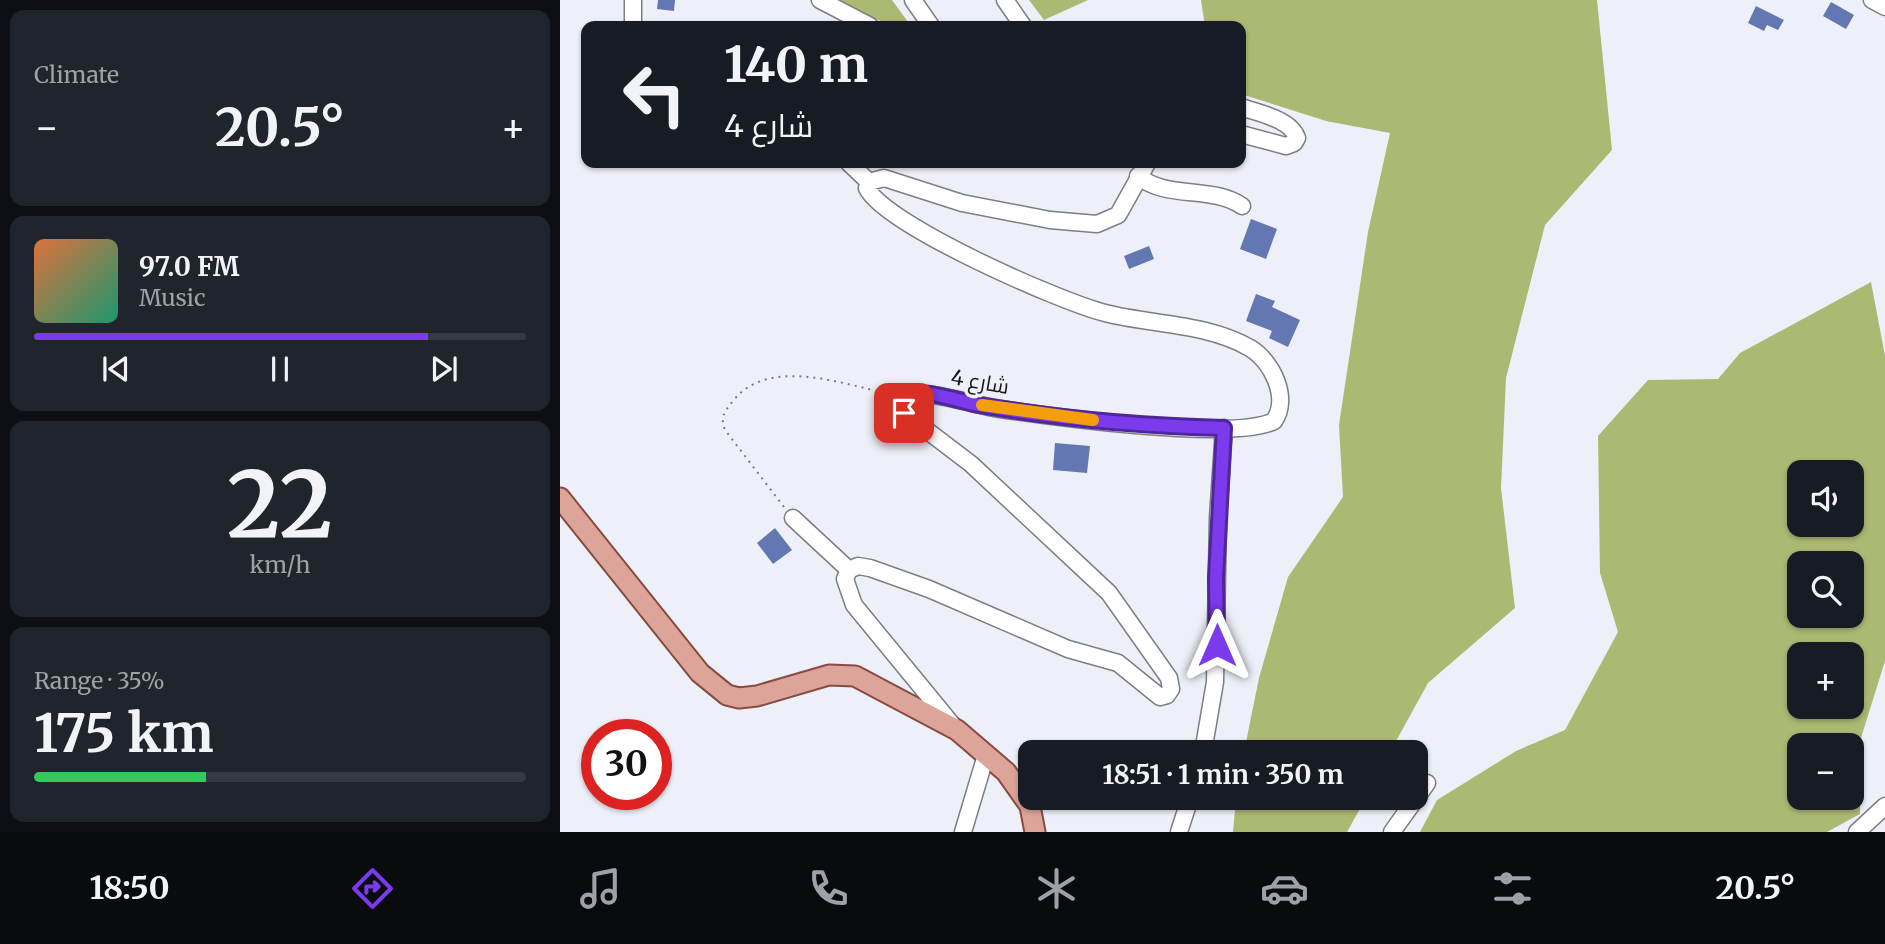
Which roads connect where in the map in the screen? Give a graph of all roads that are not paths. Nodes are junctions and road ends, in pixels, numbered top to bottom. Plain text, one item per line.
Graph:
1 (633, 0) edge
2 (820, 0) edge
3 (913, 0) edge
4 (1004, 0) edge
5 (1872, 0) edge
6 (1885, 7) edge
7 (633, 21) edge
8 (860, 21) edge
9 (928, 21) edge
10 (1019, 21) edge
11 (1246, 109) edge
12 (1246, 135) edge
13 (854, 168) edge
14 (1143, 169) edge
15 (869, 182) junction
16 (1242, 206) dead end
17 (1224, 428) junction
18 (560, 498) edge
19 (793, 518) road end
20 (849, 570) junction
21 (957, 730) junction
22 (1205, 740) edge
23 (986, 755) junction
24 (1885, 806) edge
25 (1186, 810) edge
26 (1408, 810) edge
27 (963, 832) edge
28 (1035, 832) edge
29 (1179, 832) edge
30 (1392, 832) edge
31 (1857, 832) edge

1 - 7 street
2 - 8 street
3 - 9 street
4 - 10 street
5 - 6 street
11 - 12 street
13 - 15 street
14 - 15 street
14 - 16 street
15 - 17 street, شارع 4
17 - 20 street, شارع 4
17 - 22 street
18 - 21 main road
19 - 20 street
20 - 21 street
21 - 23 main road
23 - 27 street
23 - 28 main road
24 - 31 street
25 - 29 street
26 - 30 street

